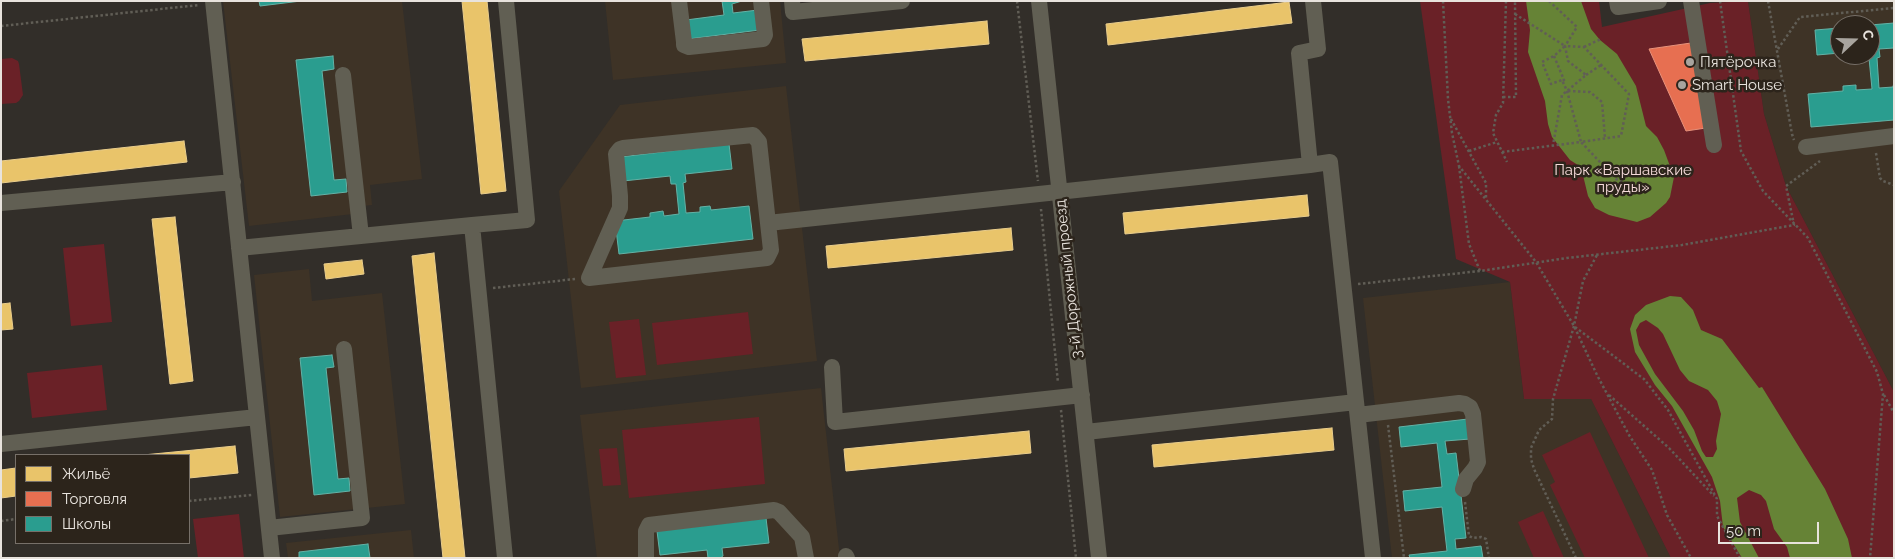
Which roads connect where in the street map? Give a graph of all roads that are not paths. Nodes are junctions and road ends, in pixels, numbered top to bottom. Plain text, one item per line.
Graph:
1 (506, 1) edge
2 (679, 1) edge
3 (761, 1) edge
4 (792, 1) edge
5 (902, 1) edge
6 (1040, 1) edge
7 (1313, 1) edge
8 (1618, 1) edge
9 (1659, 1) edge
10 (1691, 1) edge
11 (213, 2) edge
12 (343, 75) dead end
13 (1894, 136) edge
14 (1714, 145) dead end
15 (1806, 146) road end
16 (1310, 165) junction
17 (233, 182) junction
18 (1060, 193) junction
19 (1, 203) edge
20 (768, 223) junction
21 (472, 225) junction
22 (361, 236) junction
23 (239, 248) junction
24 (344, 349) dead end
25 (832, 367) dead end
26 (1082, 395) junction
27 (1357, 408) junction
28 (257, 416) junction
29 (1086, 432) junction
30 (1, 444) edge
31 (1463, 488) road end
32 (269, 528) junction
33 (272, 558) edge
34 (506, 558) edge
35 (646, 558) edge
36 (806, 558) edge
37 (1099, 558) edge
38 (1373, 558) edge

1 - 21 street
2 - 3 street
4 - 5 street
6 - 18 street, 3-й Дорожный проезд
7 - 16 street
8 - 9 street
10 - 14 street
11 - 17 street
12 - 22 street
13 - 15 street
16 - 18 street
16 - 27 street
17 - 19 street
17 - 23 street
18 - 20 street
18 - 26 street, 3-й Дорожный проезд
20 - 20 street
21 - 22 street
21 - 34 street
22 - 23 street
23 - 28 street
24 - 32 street
25 - 26 street
26 - 29 street, 3-й Дорожный проезд
27 - 29 street
27 - 31 street
27 - 38 street
28 - 30 street
28 - 32 street
29 - 37 street, 3-й Дорожный проезд
32 - 33 street
35 - 36 street

